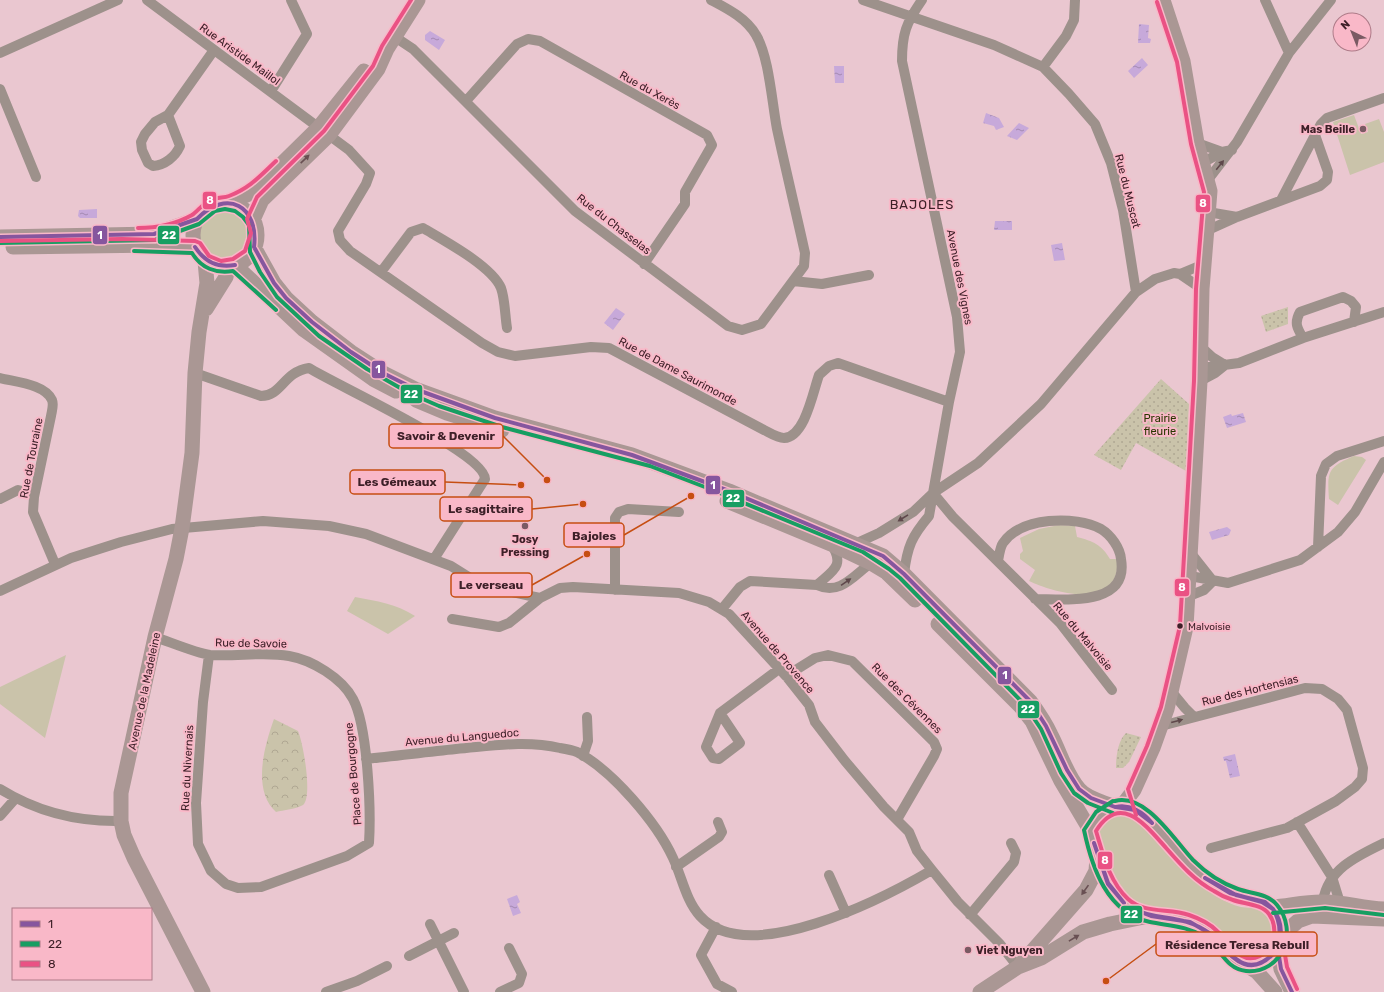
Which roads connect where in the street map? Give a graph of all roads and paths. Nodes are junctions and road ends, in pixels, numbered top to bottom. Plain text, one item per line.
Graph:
1 (118, 0) edge
2 (147, 0) edge
3 (292, 0) edge
4 (418, 0) edge
5 (863, 0) edge
6 (922, 0) edge
7 (1075, 0) edge
8 (1163, 0) edge
9 (1265, 0) edge
10 (1331, 0) edge
11 (714, 1) edge
12 (911, 17) junction
13 (391, 43) junction
14 (214, 50) junction
15 (0, 52) edge
16 (1289, 53) junction
17 (1043, 67) junction
18 (0, 89) edge
19 (271, 91) junction
20 (1384, 98) edge
21 (466, 101) junction
22 (168, 115) junction
23 (324, 131) junction
24 (1315, 135) junction
25 (1198, 143) junction
26 (1227, 151) junction
27 (1202, 163) junction
28 (36, 177) dead end
29 (1207, 181) junction
30 (1281, 200) junction
31 (229, 203) junction
32 (1208, 212) junction
33 (1237, 217) junction
34 (197, 219) junction
35 (253, 220) junction
36 (1206, 231) junction
37 (0, 237) edge
38 (0, 247) edge
39 (195, 247) junction
40 (254, 247) junction
41 (205, 261) junction
42 (644, 264) junction
43 (1204, 264) junction
44 (232, 266) junction
45 (381, 272) junction
46 (1180, 274) junction
47 (869, 275) dead end
48 (793, 281) junction
49 (1202, 288) junction
50 (1136, 292) junction
51 (204, 311) junction
52 (1384, 312) edge
53 (1354, 322) junction
54 (507, 328) dead end
55 (1303, 338) junction
56 (1201, 347) junction
57 (1225, 365) junction
58 (195, 373) junction
59 (1200, 374) junction
60 (0, 378) edge
61 (949, 402) junction
62 (1384, 441) edge
63 (1384, 462) edge
64 (933, 493) junction
65 (34, 494) junction
66 (0, 499) edge
67 (679, 512) dead end
68 (182, 528) junction
69 (857, 543) junction
70 (831, 544) junction
71 (1318, 547) junction
72 (1190, 552) junction
73 (434, 559) junction
74 (998, 561) junction
75 (871, 563) junction
76 (55, 564) junction
77 (904, 574) junction
78 (1190, 576) junction
79 (1213, 581) junction
80 (817, 585) junction
81 (615, 590) junction
82 (0, 591) edge
83 (1189, 596) junction
84 (540, 598) junction
85 (1035, 599) junction
86 (722, 609) junction
87 (452, 619) dead end
88 (155, 637) junction
89 (209, 655) junction
90 (783, 673) junction
91 (340, 684) joint
92 (1112, 690) dead end
93 (1172, 691) junction
94 (1185, 708) junction
95 (1167, 709) junction
96 (720, 713) dead end
97 (1194, 716) junction
98 (587, 717) dead end
99 (1161, 726) junction
100 (583, 756) junction
101 (366, 759) junction
102 (0, 789) edge
103 (1134, 790) junction
104 (15, 799) junction
105 (1118, 807) junction
106 (1142, 813) junction
107 (0, 816) edge
108 (898, 818) junction
109 (121, 821) junction
110 (718, 822) dead end
111 (1297, 822) junction
112 (1090, 830) junction
113 (369, 843) joint
114 (1011, 843) dead end
115 (1384, 843) edge
116 (1211, 848) dead end
117 (1097, 854) junction
118 (676, 867) junction
119 (932, 870) junction
120 (829, 875) dead end
121 (1332, 878) junction
122 (1340, 903) junction
123 (1272, 907) junction
124 (1322, 909) junction
125 (1384, 909) edge
126 (846, 913) junction
127 (970, 915) junction
128 (1149, 916) junction
129 (1384, 919) edge
130 (430, 924) dead end
131 (716, 927) junction
132 (454, 933) dead end
133 (439, 941) junction
134 (1280, 942) junction
135 (509, 948) dead end
136 (409, 956) dead end
137 (1246, 965) junction
138 (387, 966) dead end
139 (1018, 967) junction
140 (203, 992) edge
141 (326, 992) edge
142 (464, 992) edge
143 (500, 992) edge
144 (732, 992) edge
145 (980, 992) edge
146 (1275, 992) edge
147 (1292, 992) edge

1 - 15 street
2 - 14 street, Rue Aristide Maillol
3 - 19 street
4 - 13 main road
5 - 12 street, Rue du Muscat
6 - 12 street, Avenue des Vignes
7 - 17 street
8 - 25 main road
9 - 16 street
10 - 16 street
11 - 48 street, Rue du Chasselas
12 - 17 street, Rue du Muscat
12 - 61 street, Avenue des Vignes
13 - 21 street, Rue du Chasselas
13 - 23 main road
14 - 19 street, Rue Aristide Maillol
14 - 22 street
16 - 26 street
17 - 50 street, Rue du Muscat
18 - 28 street
19 - 23 street, Rue Aristide Maillol
20 - 24 street
21 - 42 street, Rue du Chasselas
21 - 42 street, Rue du Xerès
22 - 22 street
23 - 31 main road
35 -> 23 main road
23 - 45 street, Rue de Dame Saurimonde
24 - 30 street
24 - 30 street
25 - 26 street
25 - 27 main road
26 - 27 street
29 -> 26 street
27 - 29 main road
29 - 32 main road
30 - 33 street
31 - 34 main road
31 - 35 main road
32 - 33 street
32 - 36 main road
33 - 36 street
34 - 37 main road
34 - 39 main road
35 - 40 main road
36 - 43 main road
38 - 39 main road
39 - 41 main road
40 - 44 main road
40 - 69 main road
41 - 44 main road
41 - 51 main road
42 - 48 street, Rue du Chasselas
43 - 46 street
43 - 49 main road
44 - 51 main road
44 - 70 main road
45 - 54 street
45 - 61 street, Rue de Dame Saurimonde
46 - 49 street
46 - 50 street
47 - 48 street
49 - 56 main road
50 - 64 street
51 - 58 main road, Avenue de la Madeleine
52 - 53 street
53 - 55 street
53 - 55 street
55 - 57 street
56 - 57 street
56 - 59 main road
57 - 59 street
58 - 68 main road, Avenue de la Madeleine
58 - 73 street
59 - 72 main road
60 - 65 street, Rue de Touraine
61 - 64 street, Avenue des Vignes
62 - 71 street
63 - 71 street
64 -> 69 street
64 - 74 street, Rue du Malvoisie
64 - 77 street, Avenue des Vignes
65 - 66 street
65 - 76 street, Rue de Touraine
67 - 81 street
68 - 73 street
68 - 76 street
68 - 88 main road, Avenue de la Madeleine
69 - 77 main road
70 - 75 main road
70 - 80 street
71 - 79 street
72 - 78 main road
72 - 79 street
73 - 84 street
74 - 85 street, Rue du Malvoisie
74 - 85 street, Rue du Malvoisie
80 -> 75 street
75 - 112 main road
76 - 82 street
77 - 105 main road
78 - 79 street
78 - 83 main road
79 - 83 street
80 - 86 street
81 - 84 street, Avenue de Provence
81 - 86 street, Avenue de Provence
83 - 93 main road
84 - 87 street, Avenue de Provence
85 - 92 street, Rue du Malvoisie
86 - 90 street, Avenue de Provence
88 - 89 street, Rue de Savoie
88 - 109 main road, Avenue de la Madeleine
89 - 91 street, Rue de Savoie
89 - 113 street, Rue du Nivernais
90 - 96 street, Rue des Cévennes
90 - 108 street, Avenue de Provence
90 - 108 street, Rue des Cévennes
91 - 101 street, Place de Bourgogne
93 - 94 street, Rue des Hortensias
93 - 95 main road
94 - 95 street
94 - 97 street, Rue des Hortensias
95 - 99 main road
99 -> 97 street, Rue des Hortensias
97 - 111 street, Rue des Hortensias
98 - 100 street
99 - 103 main road
100 - 101 street, Avenue du Languedoc
100 - 118 street, Avenue du Languedoc
101 - 113 street, Place de Bourgogne
102 - 104 street
103 - 105 main road
103 - 106 main road
104 - 107 street
104 - 109 street
105 - 106 main road
105 - 112 main road
106 - 123 main road
108 - 119 street, Avenue de Provence
109 - 140 main road, Avenue de la Madeleine
110 - 118 street
111 - 116 street, Rue des Hortensias
111 - 121 street
112 - 117 main road
114 - 127 street
115 - 121 street
117 - 128 main road
117 -> 139 main road
118 - 131 street, Avenue du Languedoc
119 - 126 street, Avenue du Languedoc
119 - 127 street, Avenue de Provence
120 - 126 street
121 - 122 street
121 - 124 street
122 - 124 main road
122 - 125 main road
123 - 124 main road
123 - 134 main road
124 - 129 main road
124 - 134 main road
126 - 131 street, Avenue du Languedoc
127 - 139 street, Avenue de Provence
128 - 137 main road
139 -> 128 main road
130 - 133 street
131 - 144 street
132 - 133 street
133 - 136 street
133 - 142 street
134 - 137 main road
134 - 147 main road
135 - 143 street
137 - 146 main road
138 - 141 street
139 - 145 main road

